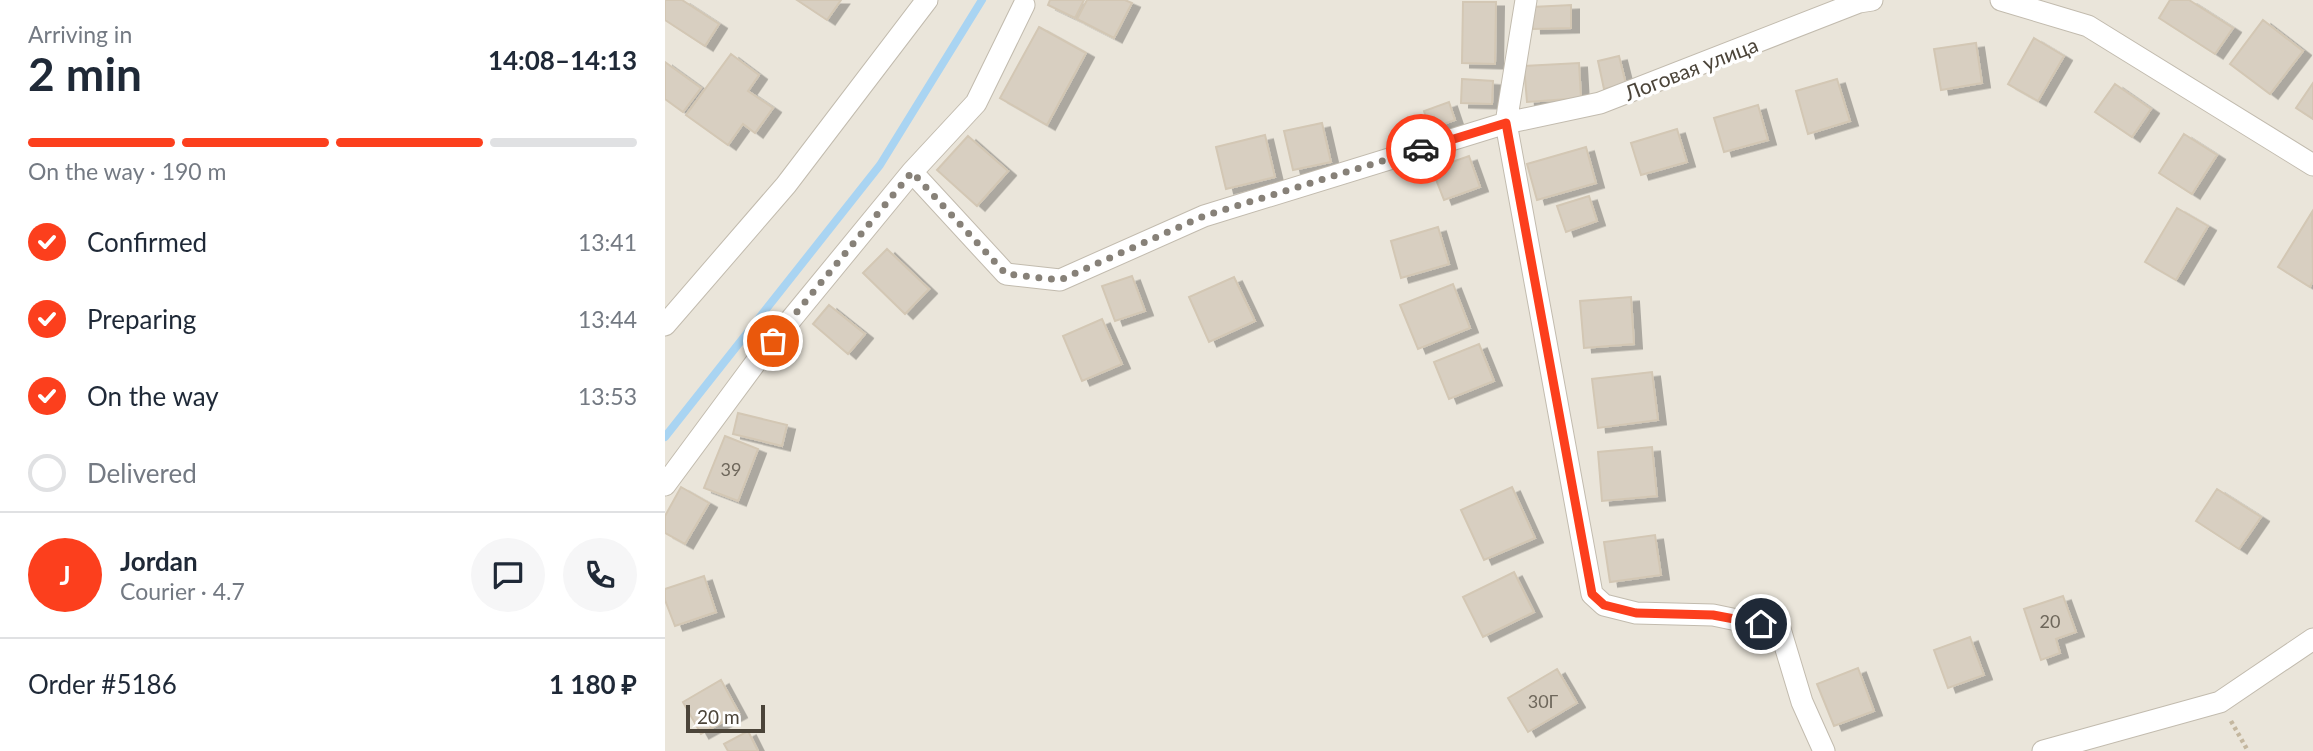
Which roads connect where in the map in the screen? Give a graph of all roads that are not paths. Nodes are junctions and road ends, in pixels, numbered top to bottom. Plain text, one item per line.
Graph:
1 (927, 0) edge
2 (1526, 0) edge
3 (1872, 0) edge
4 (2001, 0) edge
5 (1024, 5) dead end
6 (1506, 123) junction
7 (2313, 165) edge
8 (912, 172) junction
9 (665, 325) edge
10 (665, 485) edge
11 (2313, 639) edge
12 (1824, 751) edge
13 (2043, 751) edge

1 - 9 street
2 - 6 street
3 - 6 street, Логовая улица
4 - 7 street
5 - 8 street
6 - 8 street, Логовая улица
6 - 12 street
8 - 10 street
11 - 13 street

